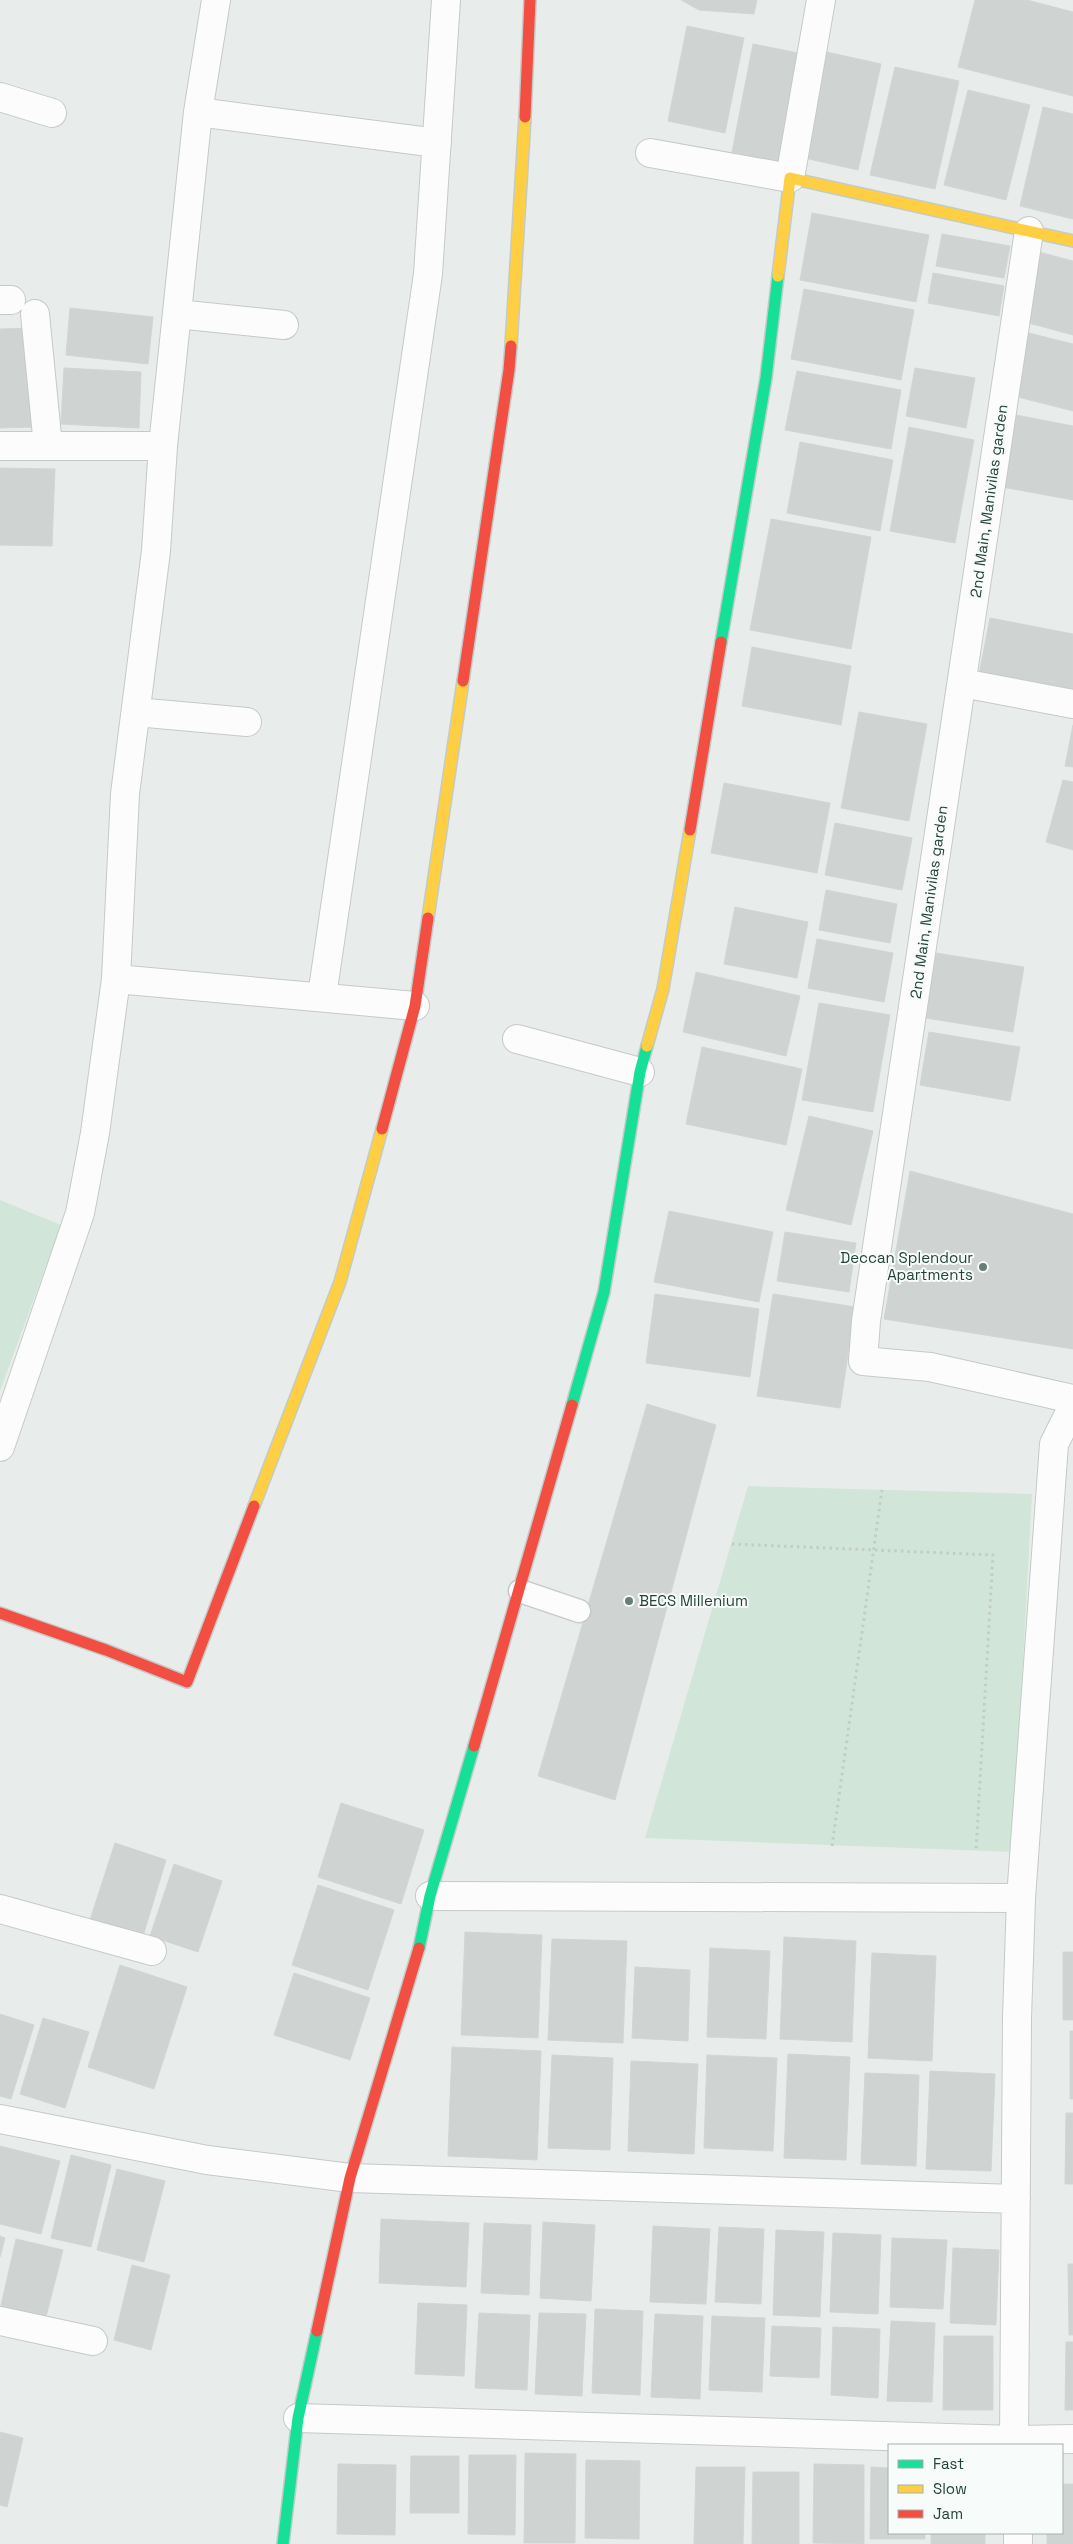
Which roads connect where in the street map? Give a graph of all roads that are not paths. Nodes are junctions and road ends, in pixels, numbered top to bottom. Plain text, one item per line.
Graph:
1 (216, 0) edge
2 (446, 0) edge
3 (530, 0) edge
4 (821, 0) edge
5 (0, 97) edge
6 (198, 112) junction
7 (52, 113) dead end
8 (437, 143) junction
9 (650, 153) dead end
10 (790, 178) junction
11 (1029, 231) junction
12 (1073, 241) edge
13 (35, 314) dead end
14 (177, 314) junction
15 (284, 325) dead end
16 (0, 446) edge
17 (48, 446) junction
18 (163, 446) junction
19 (962, 683) junction
20 (1073, 704) edge
21 (136, 712) junction
22 (247, 722) dead end
23 (116, 979) junction
24 (322, 996) junction
25 (415, 1006) junction
26 (517, 1040) dead end
27 (640, 1072) junction
28 (1073, 1400) edge
29 (1073, 1406) edge
30 (0, 1447) edge
31 (520, 1591) junction
32 (579, 1611) dead end
33 (0, 1613) edge
34 (430, 1896) junction
35 (1020, 1898) junction
36 (0, 1909) edge
37 (152, 1951) dead end
38 (0, 2118) edge
39 (350, 2178) junction
40 (1016, 2199) junction
41 (0, 2321) edge
42 (92, 2342) dead end
43 (298, 2418) junction
44 (1073, 2439) edge
45 (1014, 2442) edge
46 (283, 2544) edge

1 - 6 street
2 - 8 street
3 - 25 street
4 - 10 street
5 - 7 street
6 - 8 street
6 - 14 street
8 - 24 street
9 - 10 street
10 - 11 street
10 - 27 street
11 - 12 street
11 - 19 street, 2nd Main, Manivilas garden
13 - 17 street
14 - 15 street
14 - 18 street
16 - 17 street
17 - 18 street
18 - 21 street
19 - 20 street
19 - 28 street, 2nd Main, Manivilas garden
21 - 22 street
21 - 23 street
23 - 24 street
23 - 30 street
24 - 25 street
25 - 33 street
26 - 27 street
27 - 31 street
29 - 35 street
31 - 32 lane
31 - 34 street
34 - 35 street
34 - 39 street
35 - 40 street
36 - 37 street
38 - 39 street
39 - 40 street
39 - 43 street
40 - 45 street
41 - 42 street
43 - 45 street
43 - 46 street
44 - 45 street

